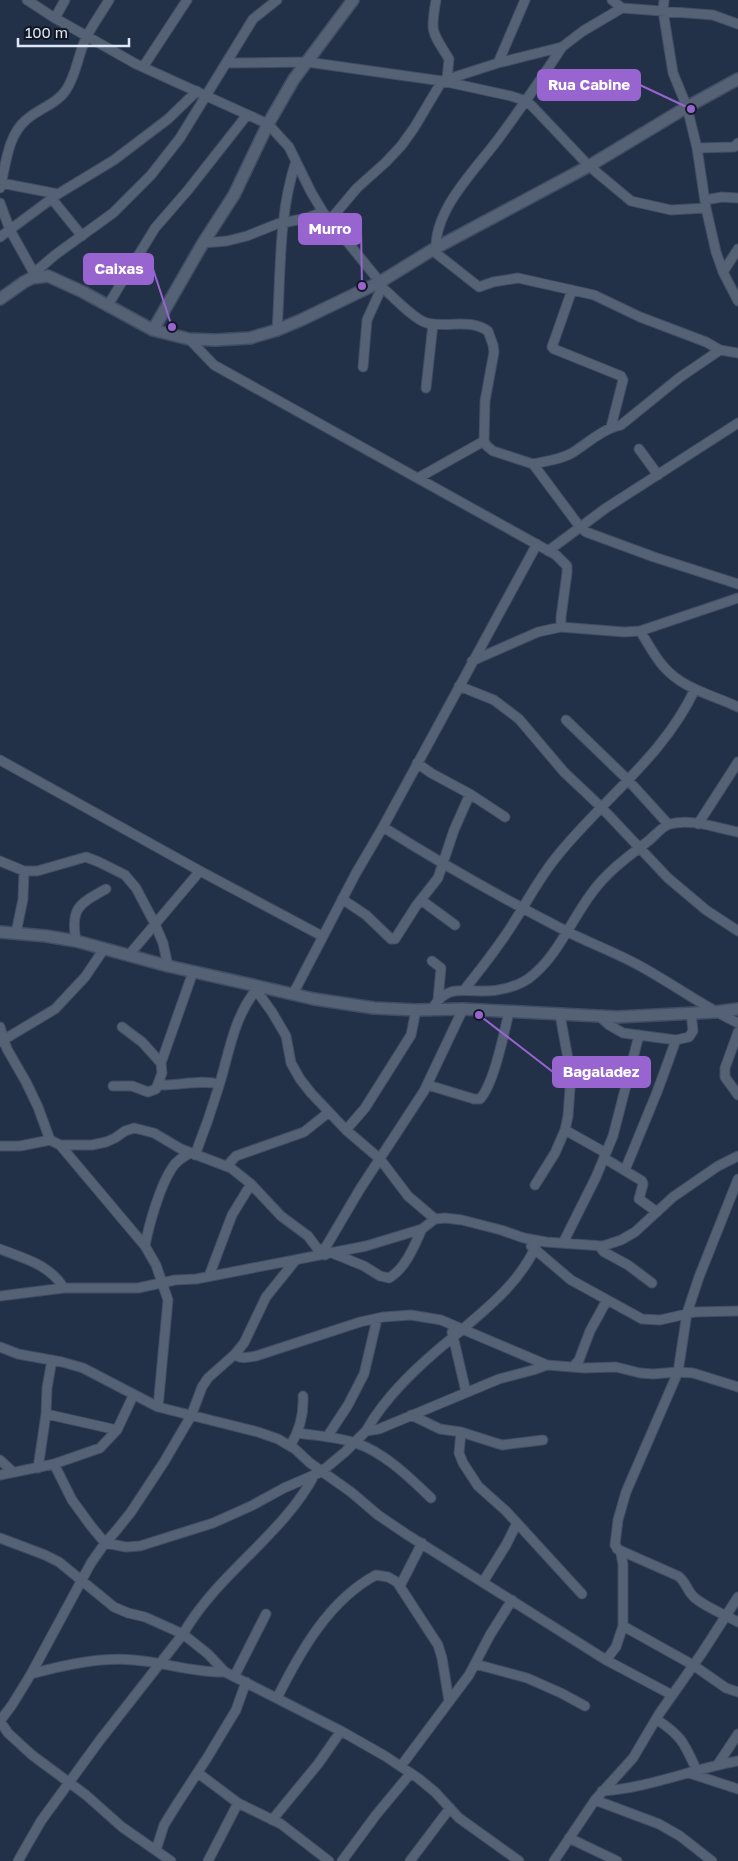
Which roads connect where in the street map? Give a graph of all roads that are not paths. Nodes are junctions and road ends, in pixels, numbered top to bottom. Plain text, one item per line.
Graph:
1 (27, 0) edge
2 (65, 0) edge
3 (109, 0) edge
4 (187, 0) edge
5 (264, 0) edge
6 (277, 0) edge
7 (353, 0) edge
8 (436, 0) edge
9 (612, 0) edge
10 (664, 0) edge
11 (520, 2) edge
12 (622, 8) junction
13 (663, 11) junction
14 (260, 13) junction
15 (55, 18) junction
16 (738, 24) edge
17 (86, 37) junction
18 (562, 47) junction
19 (307, 62) junction
20 (227, 63) junction
21 (498, 63) junction
22 (143, 68) junction
23 (738, 79) edge
24 (445, 80) junction
25 (197, 91) junction
26 (207, 96) junction
27 (526, 101) junction
28 (687, 107) junction
29 (247, 115) junction
30 (268, 124) junction
31 (738, 143) edge
32 (697, 148) junction
33 (296, 161) junction
34 (589, 166) junction
35 (1, 186) edge
36 (55, 197) junction
37 (738, 198) edge
38 (0, 204) edge
39 (706, 204) junction
40 (323, 212) junction
41 (330, 220) junction
42 (284, 222) junction
43 (10, 230) junction
44 (82, 236) junction
45 (0, 237) edge
46 (203, 243) junction
47 (434, 249) junction
48 (738, 249) edge
49 (723, 272) junction
50 (33, 276) junction
51 (381, 285) junction
52 (572, 290) junction
53 (0, 299) edge
54 (738, 301) edge
55 (108, 305) junction
56 (433, 324) junction
57 (154, 330) junction
58 (277, 330) junction
59 (189, 339) junction
60 (720, 350) junction
61 (738, 353) edge
62 (363, 367) dead end
63 (426, 388) dead end
64 (738, 423) edge
65 (611, 427) junction
66 (484, 441) junction
67 (639, 449) dead end
68 (533, 464) junction
69 (658, 475) junction
70 (418, 478) junction
71 (580, 527) junction
72 (537, 544) junction
73 (548, 551) junction
74 (738, 584) edge
75 (738, 598) edge
76 (561, 627) junction
77 (640, 631) junction
78 (472, 661) junction
79 (459, 686) junction
80 (695, 689) junction
81 (738, 707) edge
82 (566, 720) dead end
83 (0, 760) edge
84 (738, 762) edge
85 (417, 763) junction
86 (628, 780) junction
87 (470, 794) junction
88 (601, 807) junction
89 (505, 817) dead end
90 (668, 824) junction
91 (698, 824) junction
92 (383, 826) junction
93 (738, 832) edge
94 (640, 847) junction
95 (0, 861) edge
96 (443, 864) junction
97 (24, 870) junction
98 (200, 871) junction
99 (106, 889) dead end
100 (342, 899) junction
101 (421, 900) junction
102 (523, 908) junction
103 (155, 924) junction
104 (455, 925) dead end
105 (738, 931) edge
106 (0, 932) edge
107 (566, 932) junction
108 (16, 933) junction
109 (322, 936) junction
110 (76, 941) junction
111 (104, 949) junction
112 (128, 956) junction
113 (432, 961) dead end
114 (168, 966) junction
115 (193, 972) junction
116 (257, 988) junction
117 (465, 989) junction
118 (294, 994) junction
119 (438, 999) junction
120 (432, 1009) junction
121 (463, 1009) junction
122 (416, 1010) junction
123 (738, 1010) edge
124 (509, 1012) junction
125 (715, 1012) junction
126 (691, 1013) junction
127 (560, 1015) junction
128 (599, 1016) junction
129 (738, 1023) edge
130 (0, 1027) edge
131 (122, 1027) dead end
132 (738, 1032) edge
133 (639, 1035) junction
134 (2, 1040) edge
135 (676, 1040) junction
136 (161, 1063) junction
137 (570, 1064) junction
138 (629, 1072) junction
139 (219, 1084) junction
140 (158, 1085) junction
141 (428, 1085) junction
142 (113, 1086) dead end
143 (738, 1095) edge
144 (329, 1112) junction
145 (346, 1130) junction
146 (565, 1130) junction
147 (50, 1140) junction
148 (60, 1145) junction
149 (0, 1146) edge
150 (193, 1154) junction
151 (605, 1156) junction
152 (738, 1156) edge
153 (380, 1159) junction
154 (226, 1166) junction
155 (625, 1170) junction
156 (738, 1179) edge
157 (250, 1184) junction
158 (536, 1185) dead end
159 (657, 1212) junction
160 (435, 1219) junction
161 (422, 1229) junction
162 (524, 1238) junction
163 (538, 1241) junction
164 (563, 1244) junction
165 (145, 1246) junction
166 (599, 1246) junction
167 (0, 1250) edge
168 (534, 1250) junction
169 (327, 1253) junction
170 (295, 1260) junction
171 (209, 1276) junction
172 (162, 1283) junction
173 (652, 1283) dead end
174 (64, 1288) junction
175 (0, 1296) edge
176 (607, 1300) junction
177 (738, 1311) edge
178 (687, 1313) junction
179 (377, 1319) junction
180 (450, 1324) junction
181 (462, 1330) junction
182 (452, 1337) junction
183 (0, 1347) edge
184 (235, 1354) junction
185 (52, 1360) junction
186 (547, 1364) junction
187 (573, 1367) junction
188 (678, 1372) junction
189 (738, 1387) edge
190 (466, 1392) junction
191 (133, 1396) junction
192 (303, 1396) dead end
193 (158, 1407) junction
194 (46, 1414) junction
195 (411, 1415) junction
196 (191, 1416) junction
197 (117, 1430) junction
198 (366, 1431) junction
199 (461, 1432) junction
200 (298, 1433) junction
201 (327, 1437) junction
202 (543, 1440) dead end
203 (355, 1442) junction
204 (290, 1446) junction
205 (0, 1460) edge
206 (54, 1464) junction
207 (38, 1468) junction
208 (13, 1472) junction
209 (318, 1473) junction
210 (0, 1475) edge
211 (431, 1498) dead end
212 (516, 1523) junction
213 (0, 1538) edge
214 (105, 1542) junction
215 (422, 1543) junction
216 (617, 1549) junction
217 (81, 1581) junction
218 (483, 1582) junction
219 (400, 1586) junction
220 (582, 1594) dead end
221 (738, 1597) edge
222 (512, 1600) junction
223 (266, 1614) dead end
224 (725, 1615) junction
225 (738, 1622) edge
226 (623, 1626) junction
227 (183, 1634) junction
228 (606, 1660) junction
229 (160, 1664) junction
230 (475, 1664) junction
231 (693, 1665) junction
232 (225, 1672) junction
233 (31, 1674) junction
234 (235, 1675) junction
235 (246, 1682) junction
236 (738, 1692) edge
237 (672, 1695) junction
238 (277, 1698) junction
239 (449, 1701) junction
240 (584, 1706) dead end
241 (656, 1718) junction
242 (0, 1721) edge
243 (341, 1731) junction
244 (738, 1734) edge
245 (738, 1761) edge
246 (718, 1764) junction
247 (401, 1766) junction
248 (693, 1772) junction
249 (198, 1773) junction
250 (410, 1774) junction
251 (69, 1783) junction
252 (738, 1789) edge
253 (602, 1791) junction
254 (595, 1800) junction
255 (238, 1803) junction
256 (450, 1808) junction
257 (272, 1820) junction
258 (569, 1838) junction
259 (156, 1850) junction
260 (18, 1861) edge
261 (172, 1861) edge
262 (208, 1861) edge
263 (329, 1861) edge
264 (342, 1861) edge
265 (410, 1861) edge
266 (519, 1861) edge
267 (554, 1861) edge
268 (617, 1861) edge
269 (712, 1861) edge

1 - 15 street
2 - 15 street
3 - 17 street
4 - 22 street
5 - 14 street
6 - 14 street
7 - 19 street
8 - 24 street
9 - 12 street
10 - 13 street
11 - 21 street
12 - 13 street
12 - 18 street
13 - 16 street
13 - 28 street
14 - 20 street
15 - 17 street
17 - 22 street
17 - 35 street
18 - 21 street
18 - 27 street
19 - 20 street
19 - 24 street
19 - 30 street
20 - 26 street
21 - 24 street
22 - 25 street
23 - 28 street
24 - 27 street
24 - 41 street
25 - 26 street
25 - 36 street
26 - 29 street
26 - 44 street
27 - 34 street
27 - 47 street
28 - 32 street
28 - 34 street
29 - 30 street
29 - 55 street
30 - 33 street
30 - 46 street
31 - 32 street
32 - 39 street
33 - 40 street
33 - 42 street
34 - 39 street
34 - 47 street
35 - 36 street
36 - 43 street
36 - 44 street
37 - 39 street
38 - 43 street
39 - 49 street
40 - 41 street
40 - 42 street
41 - 51 street
42 - 46 street
42 - 58 street
43 - 45 street
43 - 50 street
44 - 50 street
46 - 57 street
47 - 51 street
47 - 52 street
48 - 49 street
49 - 54 street
50 - 53 street
50 - 55 street
51 - 56 street
51 - 58 street
51 - 62 street
52 - 60 street
52 - 65 street
55 - 57 street
56 - 63 street
56 - 66 street
57 - 59 street
58 - 59 street
59 - 70 street
60 - 61 street
60 - 65 street
64 - 69 street
65 - 68 street
66 - 68 street
66 - 70 street
67 - 69 street
68 - 71 street
69 - 71 street
70 - 72 street
71 - 73 street
71 - 74 street
72 - 73 street
72 - 78 street
73 - 76 street
75 - 77 street
76 - 77 street
76 - 78 street
77 - 80 street
78 - 79 street
79 - 85 street
79 - 88 street
80 - 81 street
80 - 86 street
82 - 86 street
83 - 98 street
84 - 91 street
85 - 87 street
85 - 92 street
86 - 88 street
86 - 90 street
87 - 89 street
87 - 96 street
88 - 94 street
88 - 102 street
90 - 91 street
90 - 94 street
91 - 93 street
92 - 96 street
92 - 100 street
94 - 105 street
94 - 107 street
95 - 97 street
96 - 101 street
96 - 102 street
97 - 103 street
97 - 108 street
98 - 103 street
98 - 109 street
99 - 110 street
100 - 101 street
100 - 109 street
101 - 104 street
102 - 107 street
102 - 117 street
103 - 112 street
103 - 114 street
106 - 108 street
107 - 117 street
107 - 125 street
108 - 110 street
109 - 118 street
110 - 111 street
111 - 112 street
111 - 134 street
112 - 114 street
113 - 119 street
114 - 115 street
115 - 116 street
115 - 136 street
116 - 118 street
116 - 139 street
116 - 144 street
117 - 119 street
118 - 122 street
119 - 120 street
120 - 121 street
120 - 122 street
121 - 124 street
121 - 141 street
122 - 145 street
123 - 125 street
124 - 127 street
124 - 141 street
125 - 126 street
125 - 129 street
126 - 128 street
126 - 135 street
127 - 128 street
127 - 137 street
128 - 133 street
130 - 134 street
131 - 136 street
132 - 143 street
133 - 135 street
133 - 138 street
134 - 147 street
135 - 155 street
136 - 140 street
137 - 138 street
137 - 146 street
138 - 151 street
139 - 140 street
139 - 150 street
140 - 142 street
141 - 153 street
144 - 145 street
144 - 154 street
145 - 153 street
146 - 151 street
146 - 158 street
147 - 148 street
147 - 149 street
148 - 150 street
148 - 165 street
150 - 154 street
150 - 165 street
151 - 155 street
151 - 164 street
152 - 159 street
153 - 160 street
153 - 169 street
154 - 157 street
155 - 159 street
156 - 178 street
157 - 169 street
157 - 171 street
159 - 166 street
160 - 161 street
160 - 162 street
161 - 169 street
161 - 169 street
162 - 163 street
162 - 168 street
163 - 164 street
163 - 168 street
164 - 166 street
165 - 172 street
166 - 173 street
167 - 174 street
168 - 176 street
168 - 181 street
169 - 170 street
170 - 171 street
170 - 184 street
171 - 172 street
172 - 174 street
172 - 193 street
174 - 175 street
176 - 178 street
176 - 187 street
177 - 178 street
178 - 188 street
179 - 180 street
179 - 184 street
179 - 201 street
180 - 181 street
180 - 182 street
181 - 182 street
181 - 186 street
182 - 190 street
182 - 198 street
183 - 185 street
184 - 196 street
185 - 191 street
185 - 194 street
186 - 187 street
186 - 190 street
187 - 188 street
188 - 189 street
188 - 216 street
190 - 195 street
191 - 193 street
191 - 197 street
192 - 200 street
193 - 196 street
194 - 197 street
194 - 207 street
195 - 198 street
195 - 199 street
196 - 204 street
196 - 214 street
197 - 206 street
198 - 203 street
199 - 202 street
199 - 212 street
200 - 201 street
200 - 204 street
201 - 203 street
203 - 209 street
203 - 211 street
204 - 209 street
205 - 208 street
206 - 207 street
206 - 214 street
207 - 208 street
208 - 210 street
209 - 214 street
209 - 215 street
209 - 227 street
212 - 218 street
212 - 220 street
213 - 217 street
214 - 217 street
215 - 218 street
215 - 219 street
216 - 224 street
216 - 226 street
217 - 227 street
217 - 233 street
218 - 222 street
219 - 238 street
219 - 239 street
221 - 224 street
222 - 228 street
222 - 230 street
223 - 234 street
224 - 225 street
224 - 231 street
226 - 228 street
226 - 231 street
227 - 229 street
227 - 232 street
228 - 237 street
229 - 232 street
229 - 233 street
229 - 251 street
230 - 239 street
230 - 240 street
231 - 236 street
231 - 237 street
232 - 234 street
233 - 242 street
234 - 235 street
235 - 238 street
235 - 249 street
237 - 241 street
238 - 243 street
239 - 247 street
241 - 248 street
241 - 253 street
242 - 251 street
243 - 247 street
243 - 257 street
244 - 246 street
245 - 246 street
246 - 248 street
247 - 250 street
248 - 252 street
248 - 253 street
249 - 255 street
249 - 259 street
250 - 256 street
250 - 264 street
251 - 259 street
251 - 260 street
253 - 254 street
254 - 258 street
254 - 269 street
255 - 257 street
255 - 262 street
256 - 265 street
256 - 266 street
257 - 263 street
258 - 267 street
258 - 268 street
259 - 261 street

